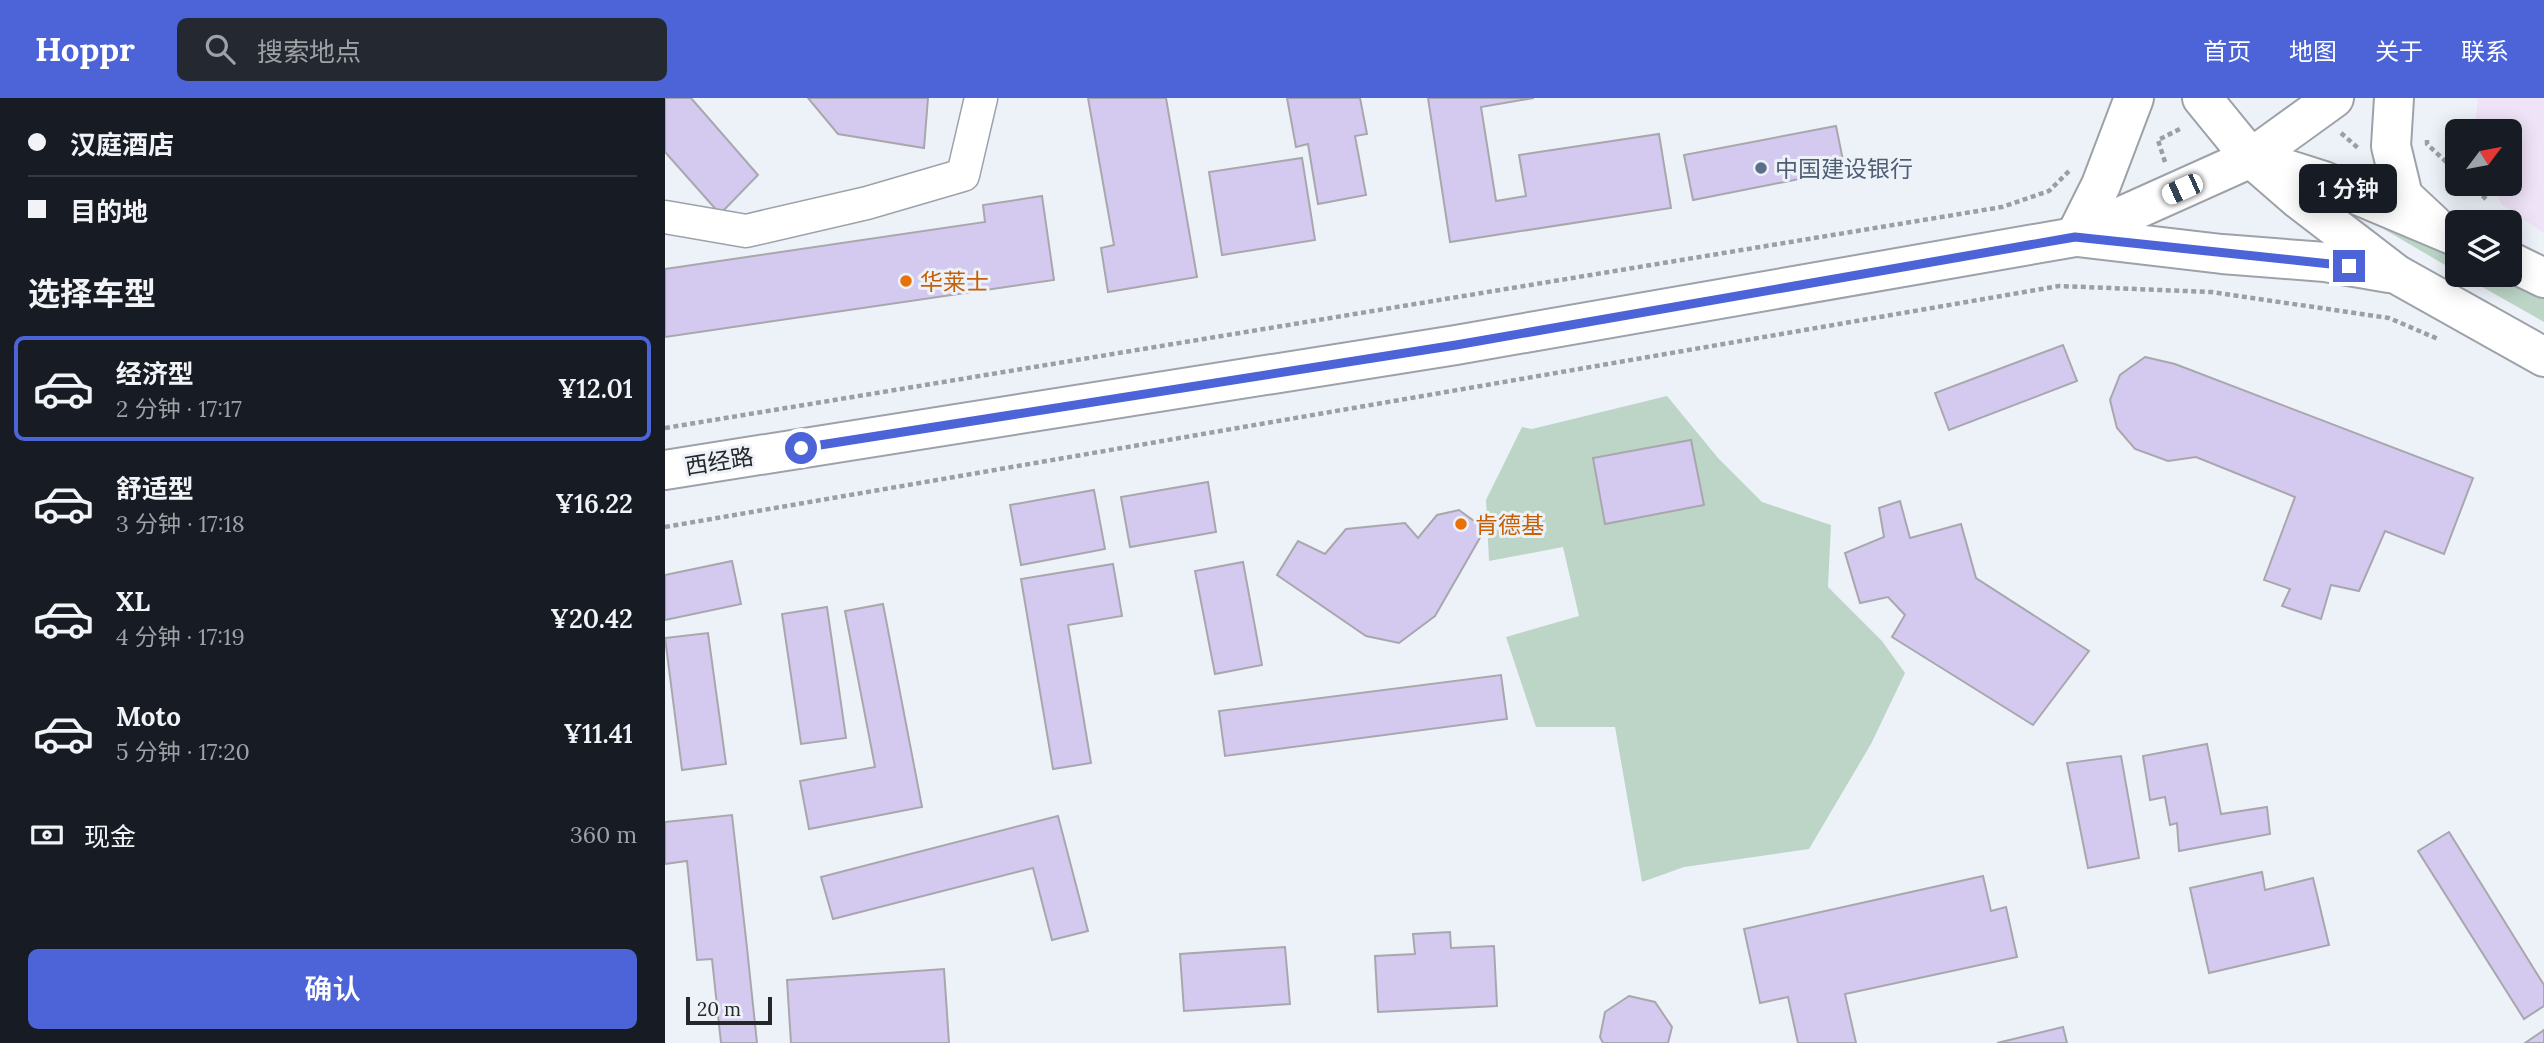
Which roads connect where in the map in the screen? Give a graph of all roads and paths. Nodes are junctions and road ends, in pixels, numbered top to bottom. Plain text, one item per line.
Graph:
1 (981, 98) edge
2 (2134, 98) edge
3 (2394, 98) edge
4 (2192, 113) edge
5 (2335, 113) edge
6 (2427, 132) dead end
7 (2251, 158) junction
8 (2352, 159) dead end
9 (2445, 161) edge
10 (2165, 163) dead end
11 (2076, 164) dead end
12 (2483, 196) edge
13 (2486, 199) dead end
14 (665, 217) edge
15 (2445, 231) edge
16 (2445, 232) edge
17 (2075, 237) junction
18 (2522, 267) edge
19 (2396, 274) junction
20 (2544, 278) edge
21 (2448, 343) dead end
22 (2544, 356) edge
23 (665, 428) edge
24 (665, 470) edge
25 (665, 527) edge

1 - 14 lane
2 - 17 main road
3 - 15 main road
4 - 7 main road
4 - 10 path
5 - 7 main road, 西经路
5 - 8 path
6 - 9 path
7 - 16 main road
7 - 17 main road, 西经路
7 - 19 main road
11 - 23 path
12 - 13 path
17 - 19 main road
17 - 24 main road, 西经路
18 - 20 main road
19 - 22 main road
21 - 25 path

